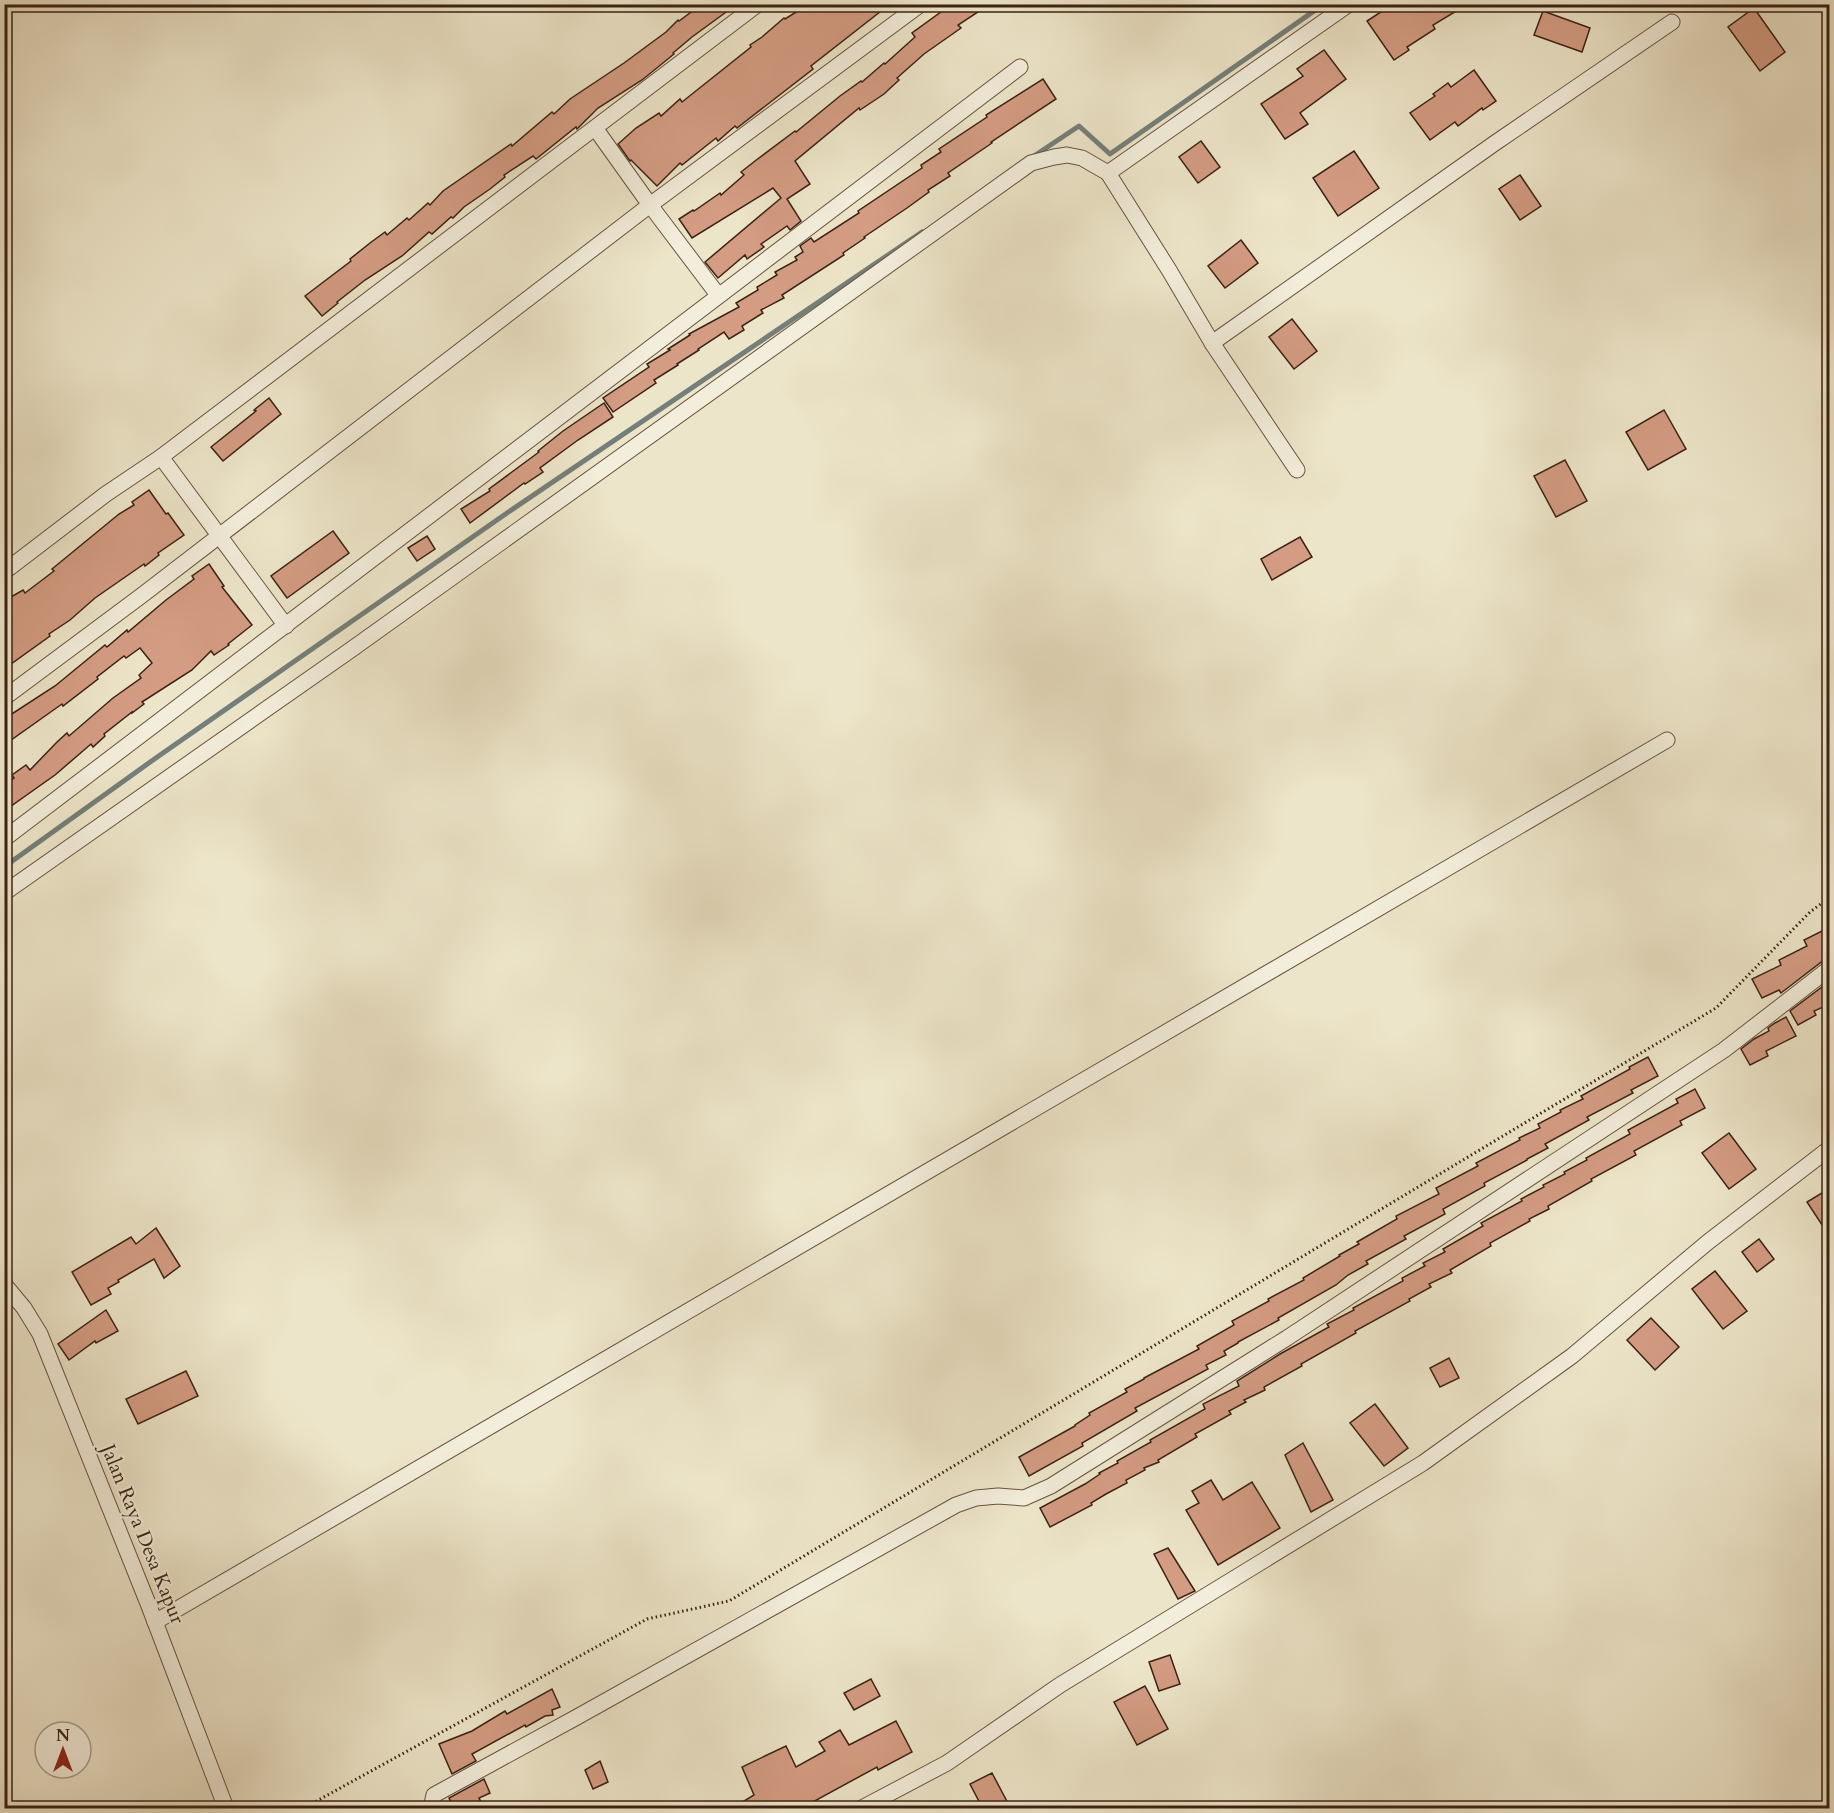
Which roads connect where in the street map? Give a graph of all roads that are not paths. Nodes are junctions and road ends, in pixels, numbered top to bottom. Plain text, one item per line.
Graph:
1 (758, 4) edge
2 (921, 4) edge
3 (1349, 4) edge
4 (1671, 22) dead end
5 (1020, 67) dead end
6 (595, 128) junction
7 (1108, 173) junction
8 (650, 205) junction
9 (718, 295) junction
10 (1212, 343) junction
11 (160, 457) junction
12 (1297, 470) dead end
13 (218, 536) junction
14 (4, 572) edge
15 (286, 626) junction
16 (4, 698) edge
17 (1667, 740) dead end
18 (4, 839) edge
19 (4, 893) edge
20 (1830, 968) edge
21 (1830, 1148) edge
22 (4, 1284) edge
23 (155, 1622) junction
24 (226, 1809) edge
25 (431, 1809) edge
26 (862, 1809) edge

1 - 6 street
2 - 8 street
3 - 7 street
4 - 10 street
5 - 9 street
6 - 8 street
6 - 11 street
7 - 10 street
7 - 19 street
8 - 9 street
8 - 13 street
9 - 15 street
10 - 12 street
11 - 13 street
11 - 14 street
13 - 15 street
13 - 16 street
15 - 18 street
17 - 23 street
20 - 25 street
21 - 26 street
22 - 23 street, Jalan Raya Desa Kapur
23 - 24 street, Jalan Raya Desa Kapur

